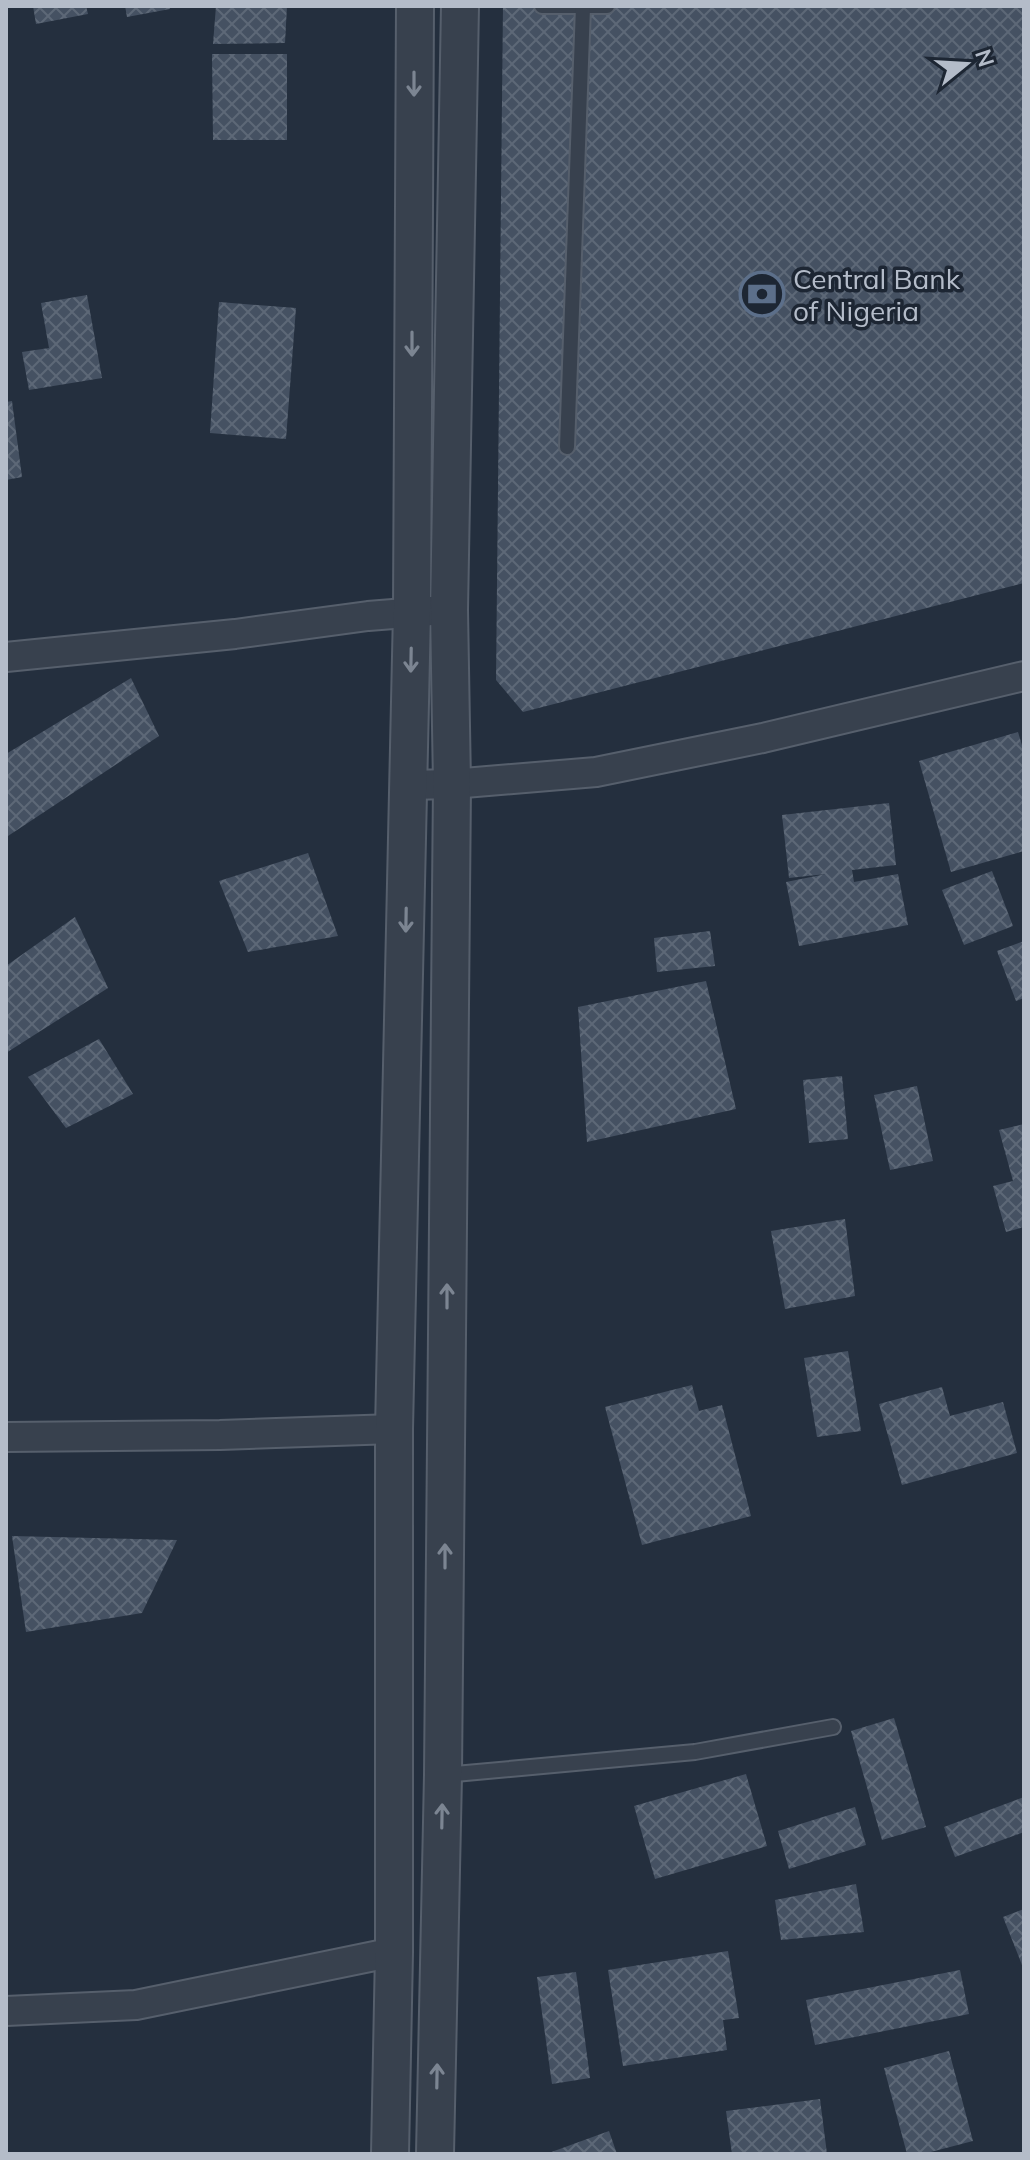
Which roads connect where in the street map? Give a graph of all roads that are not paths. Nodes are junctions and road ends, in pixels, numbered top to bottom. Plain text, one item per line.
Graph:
1 (415, 6) edge
2 (460, 6) edge
3 (542, 6) edge
4 (607, 6) edge
5 (583, 7) edge
6 (567, 447) dead end
7 (449, 610) junction
8 (412, 611) junction
9 (6, 657) edge
10 (1024, 676) edge
11 (452, 784) junction
12 (409, 785) junction
13 (394, 1429) junction
14 (6, 1437) edge
15 (833, 1727) dead end
16 (443, 1775) junction
17 (394, 1952) junction
18 (6, 2011) edge
19 (390, 2154) edge
20 (435, 2154) edge

1 -> 8 street
2 - 7 street
3 - 5 lane
4 - 5 lane
5 - 6 lane
7 - 8 street
7 - 11 street
8 - 9 street
8 -> 12 street
10 - 11 street
11 - 12 street
16 -> 11 street
12 -> 13 street
13 - 14 street
13 - 17 street
15 - 16 lane
20 -> 16 street
17 - 18 street
17 - 19 street

